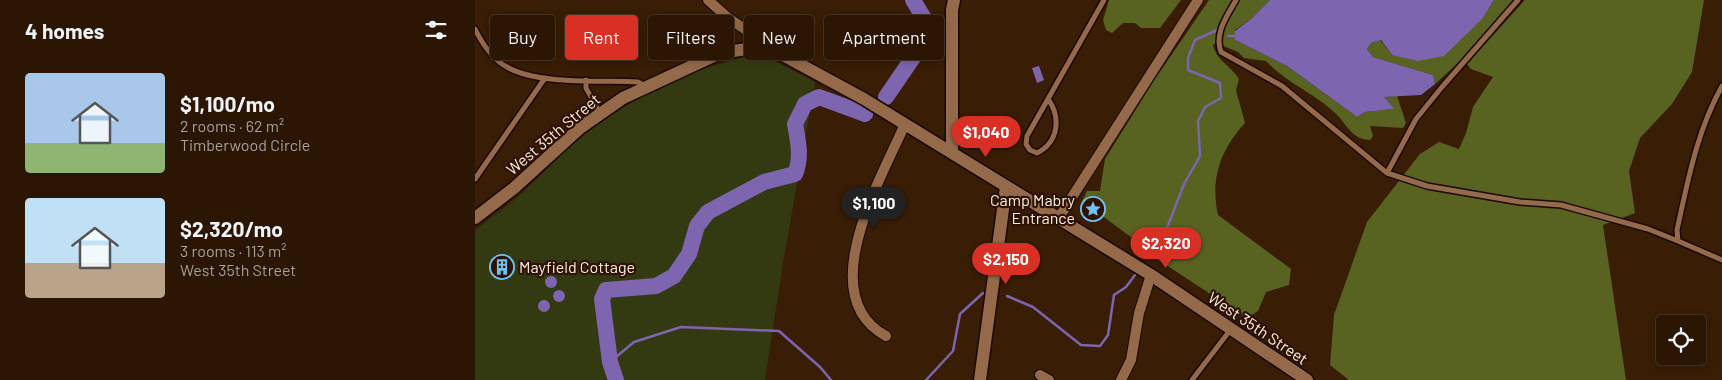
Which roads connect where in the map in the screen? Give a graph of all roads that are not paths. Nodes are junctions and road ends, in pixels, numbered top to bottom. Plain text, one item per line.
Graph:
1 (708, 0) edge
2 (954, 0) edge
3 (1104, 0) edge
4 (1198, 0) edge
5 (1236, 0) edge
6 (1518, 0) edge
7 (475, 29) edge
8 (744, 29) edge
9 (744, 49) edge
10 (792, 60) edge
11 (545, 78) junction
12 (586, 80) junction
13 (1722, 86) edge
14 (646, 87) junction
15 (1048, 99) junction
16 (600, 113) junction
17 (905, 124) junction
18 (952, 153) junction
19 (1387, 173) junction
20 (475, 179) edge
21 (1006, 187) junction
22 (475, 218) edge
23 (1058, 219) junction
24 (1678, 241) junction
25 (1722, 260) edge
26 (1151, 275) junction
27 (1231, 329) junction
28 (886, 336) dead end
29 (981, 380) edge
30 (1121, 380) edge
31 (1192, 380) edge
32 (1307, 380) edge

1 - 8 street
2 - 18 street
3 - 15 lane
4 - 23 street
5 - 19 lane
6 - 19 lane
7 - 11 lane
9 - 14 street, West 35th Street
10 - 17 street, West 35th Street
11 - 12 lane
11 - 20 lane
12 - 14 lane
12 - 16 lane
13 - 24 lane
14 - 16 street, West 35th Street
15 - 15 lane
16 - 22 street, West 35th Street
17 - 18 street, West 35th Street
17 - 28 street
18 - 21 street, West 35th Street
19 - 24 lane
21 - 23 street, West 35th Street
21 - 29 street
23 - 26 street, West 35th Street
24 - 25 lane
26 - 27 street, West 35th Street
26 - 30 street
27 - 31 lane
27 - 32 street, West 35th Street

